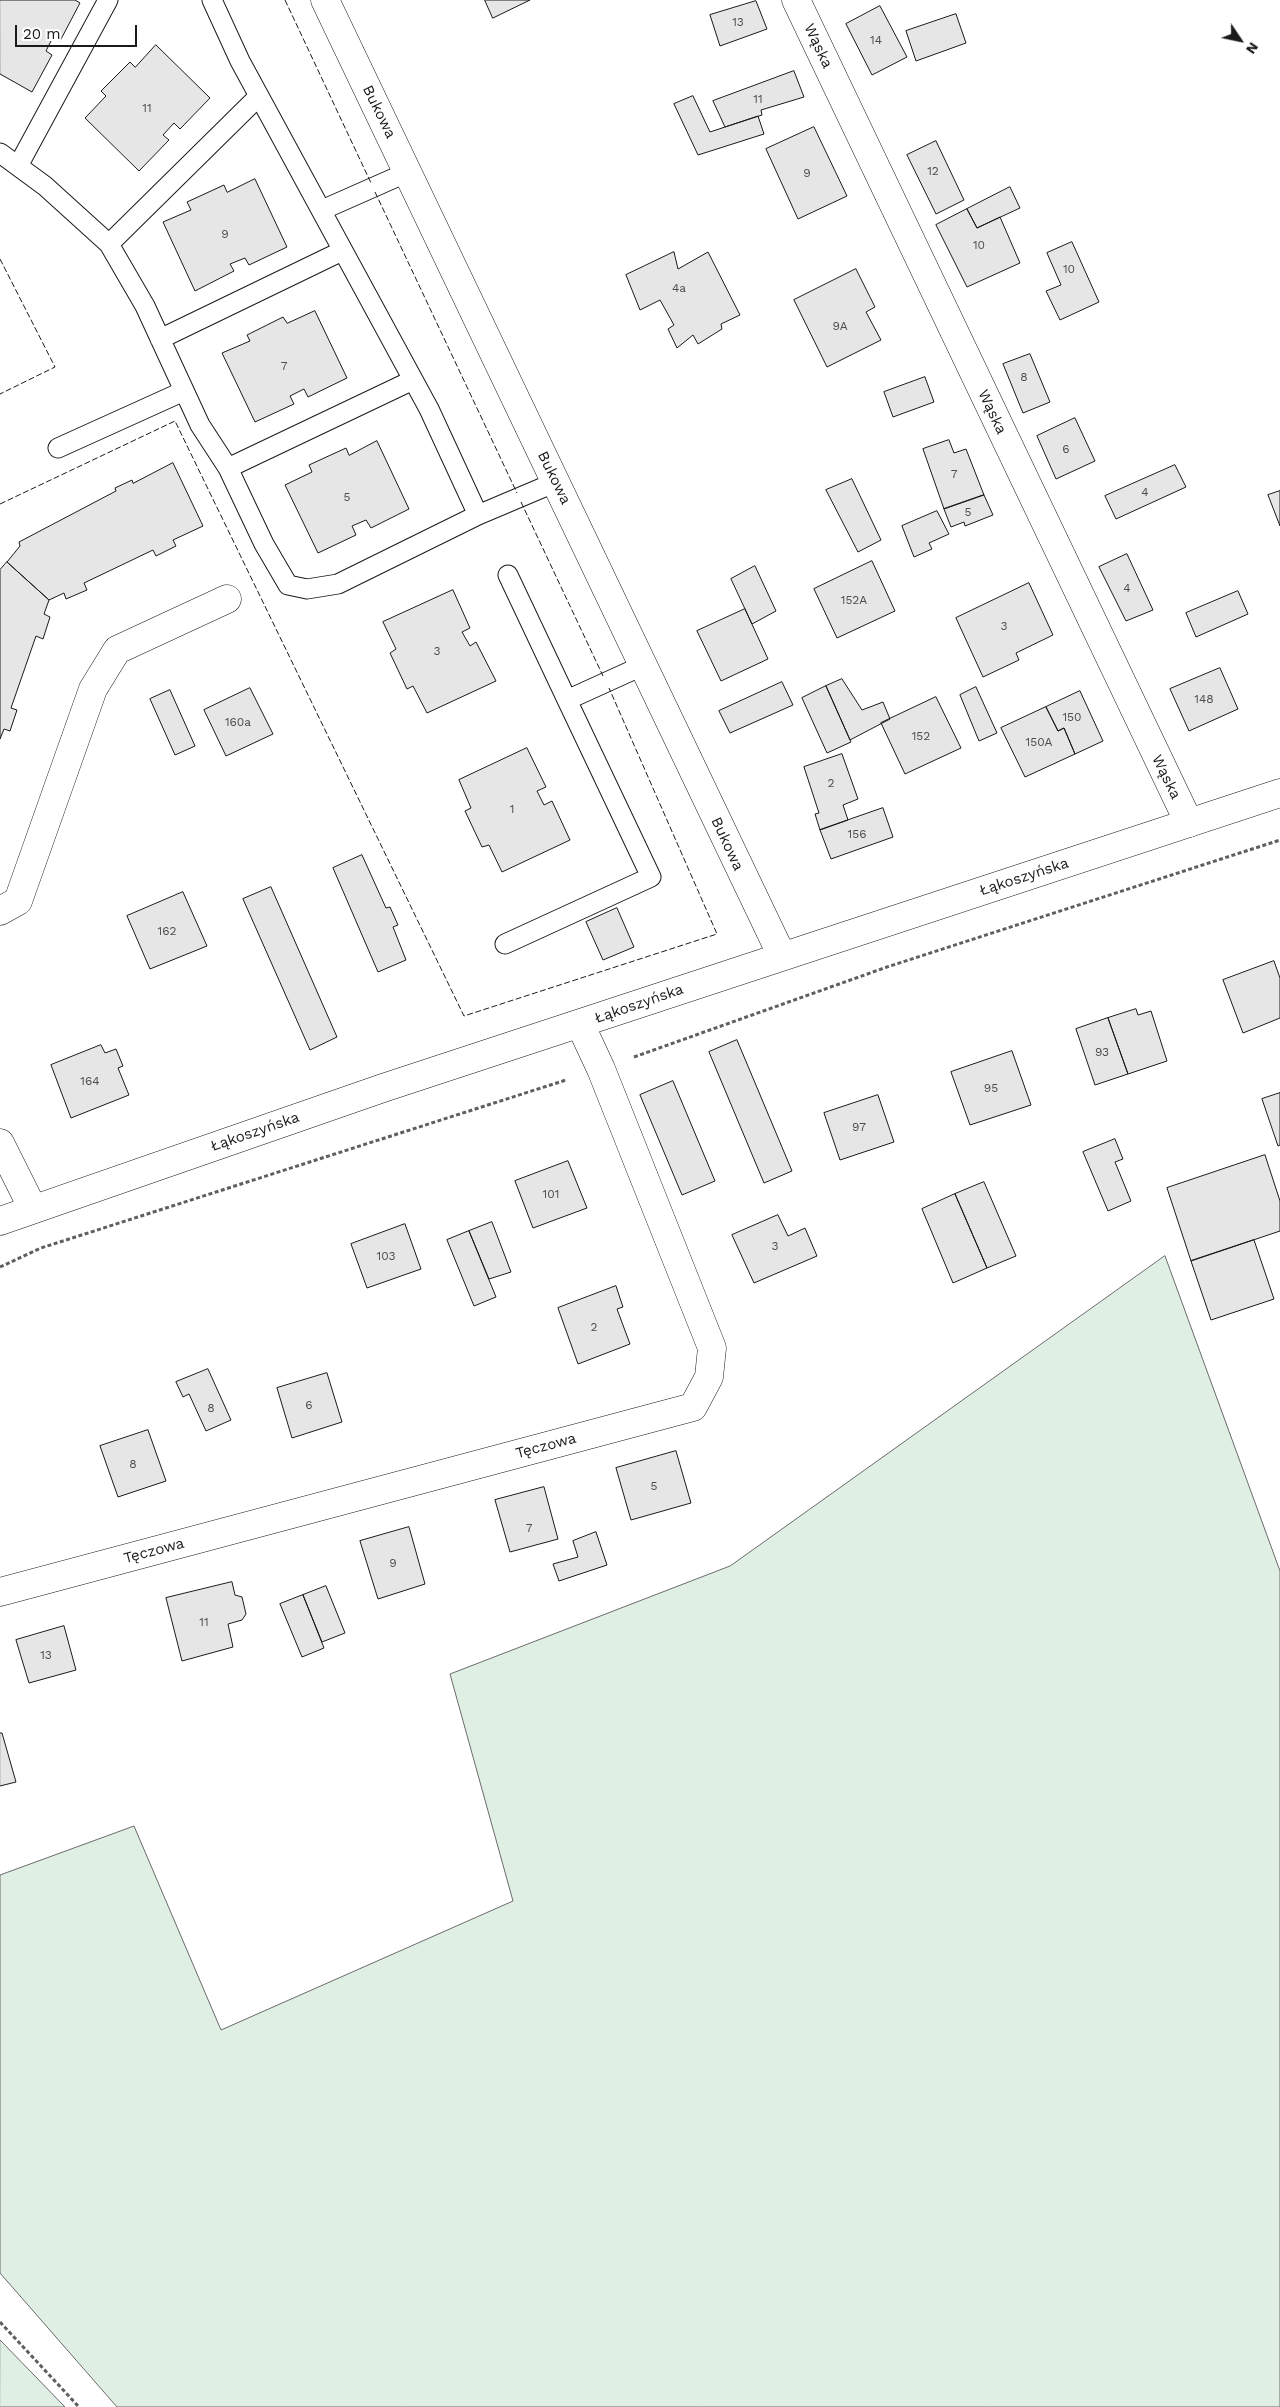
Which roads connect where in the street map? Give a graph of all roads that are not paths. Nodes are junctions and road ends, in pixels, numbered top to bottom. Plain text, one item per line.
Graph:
1 (108, 0) edge
2 (199, 0) edge
3 (325, 0) edge
4 (796, 0) edge
5 (214, 5) edge
6 (259, 96) junction
7 (0, 153) edge
8 (18, 166) junction
9 (408, 172) junction
10 (322, 210) junction
11 (109, 244) junction
12 (342, 251) junction
13 (160, 339) junction
14 (413, 380) junction
15 (184, 391) junction
16 (58, 448) dead end
17 (228, 468) junction
18 (556, 482) junction
19 (478, 514) junction
20 (508, 576) dead end
21 (227, 599) dead end
22 (644, 665) junction
23 (567, 700) junction
24 (1280, 792) edge
25 (1189, 822) junction
26 (0, 911) edge
27 (505, 944) dead end
28 (782, 956) junction
29 (580, 1024) junction
30 (0, 1143) edge
31 (32, 1209) junction
32 (0, 1221) edge
33 (0, 1592) edge

1 - 8 lane
2 - 5 lane
3 - 9 street, Bukowa
4 - 25 street, Wąska
5 - 6 lane
6 - 10 lane
6 - 11 lane
7 - 8 lane
8 - 11 lane
9 - 10 lane
9 - 18 street, Bukowa
10 - 12 lane
11 - 13 lane
12 - 13 lane
12 - 14 lane
13 - 15 lane
14 - 17 lane
14 - 19 lane
15 - 16 lane
15 - 17 lane
17 - 19 lane
18 - 19 lane
18 - 22 street, Bukowa
20 - 23 lane
21 - 26 street
22 - 23 lane
22 - 28 street, Bukowa
23 - 27 lane
24 - 25 street, Łąkoszyńska
25 - 28 street, Łąkoszyńska
28 - 29 street, Łąkoszyńska
29 - 31 street, Łąkoszyńska
29 - 33 street, Tęczowa
30 - 31 street
31 - 32 street, Łąkoszyńska

